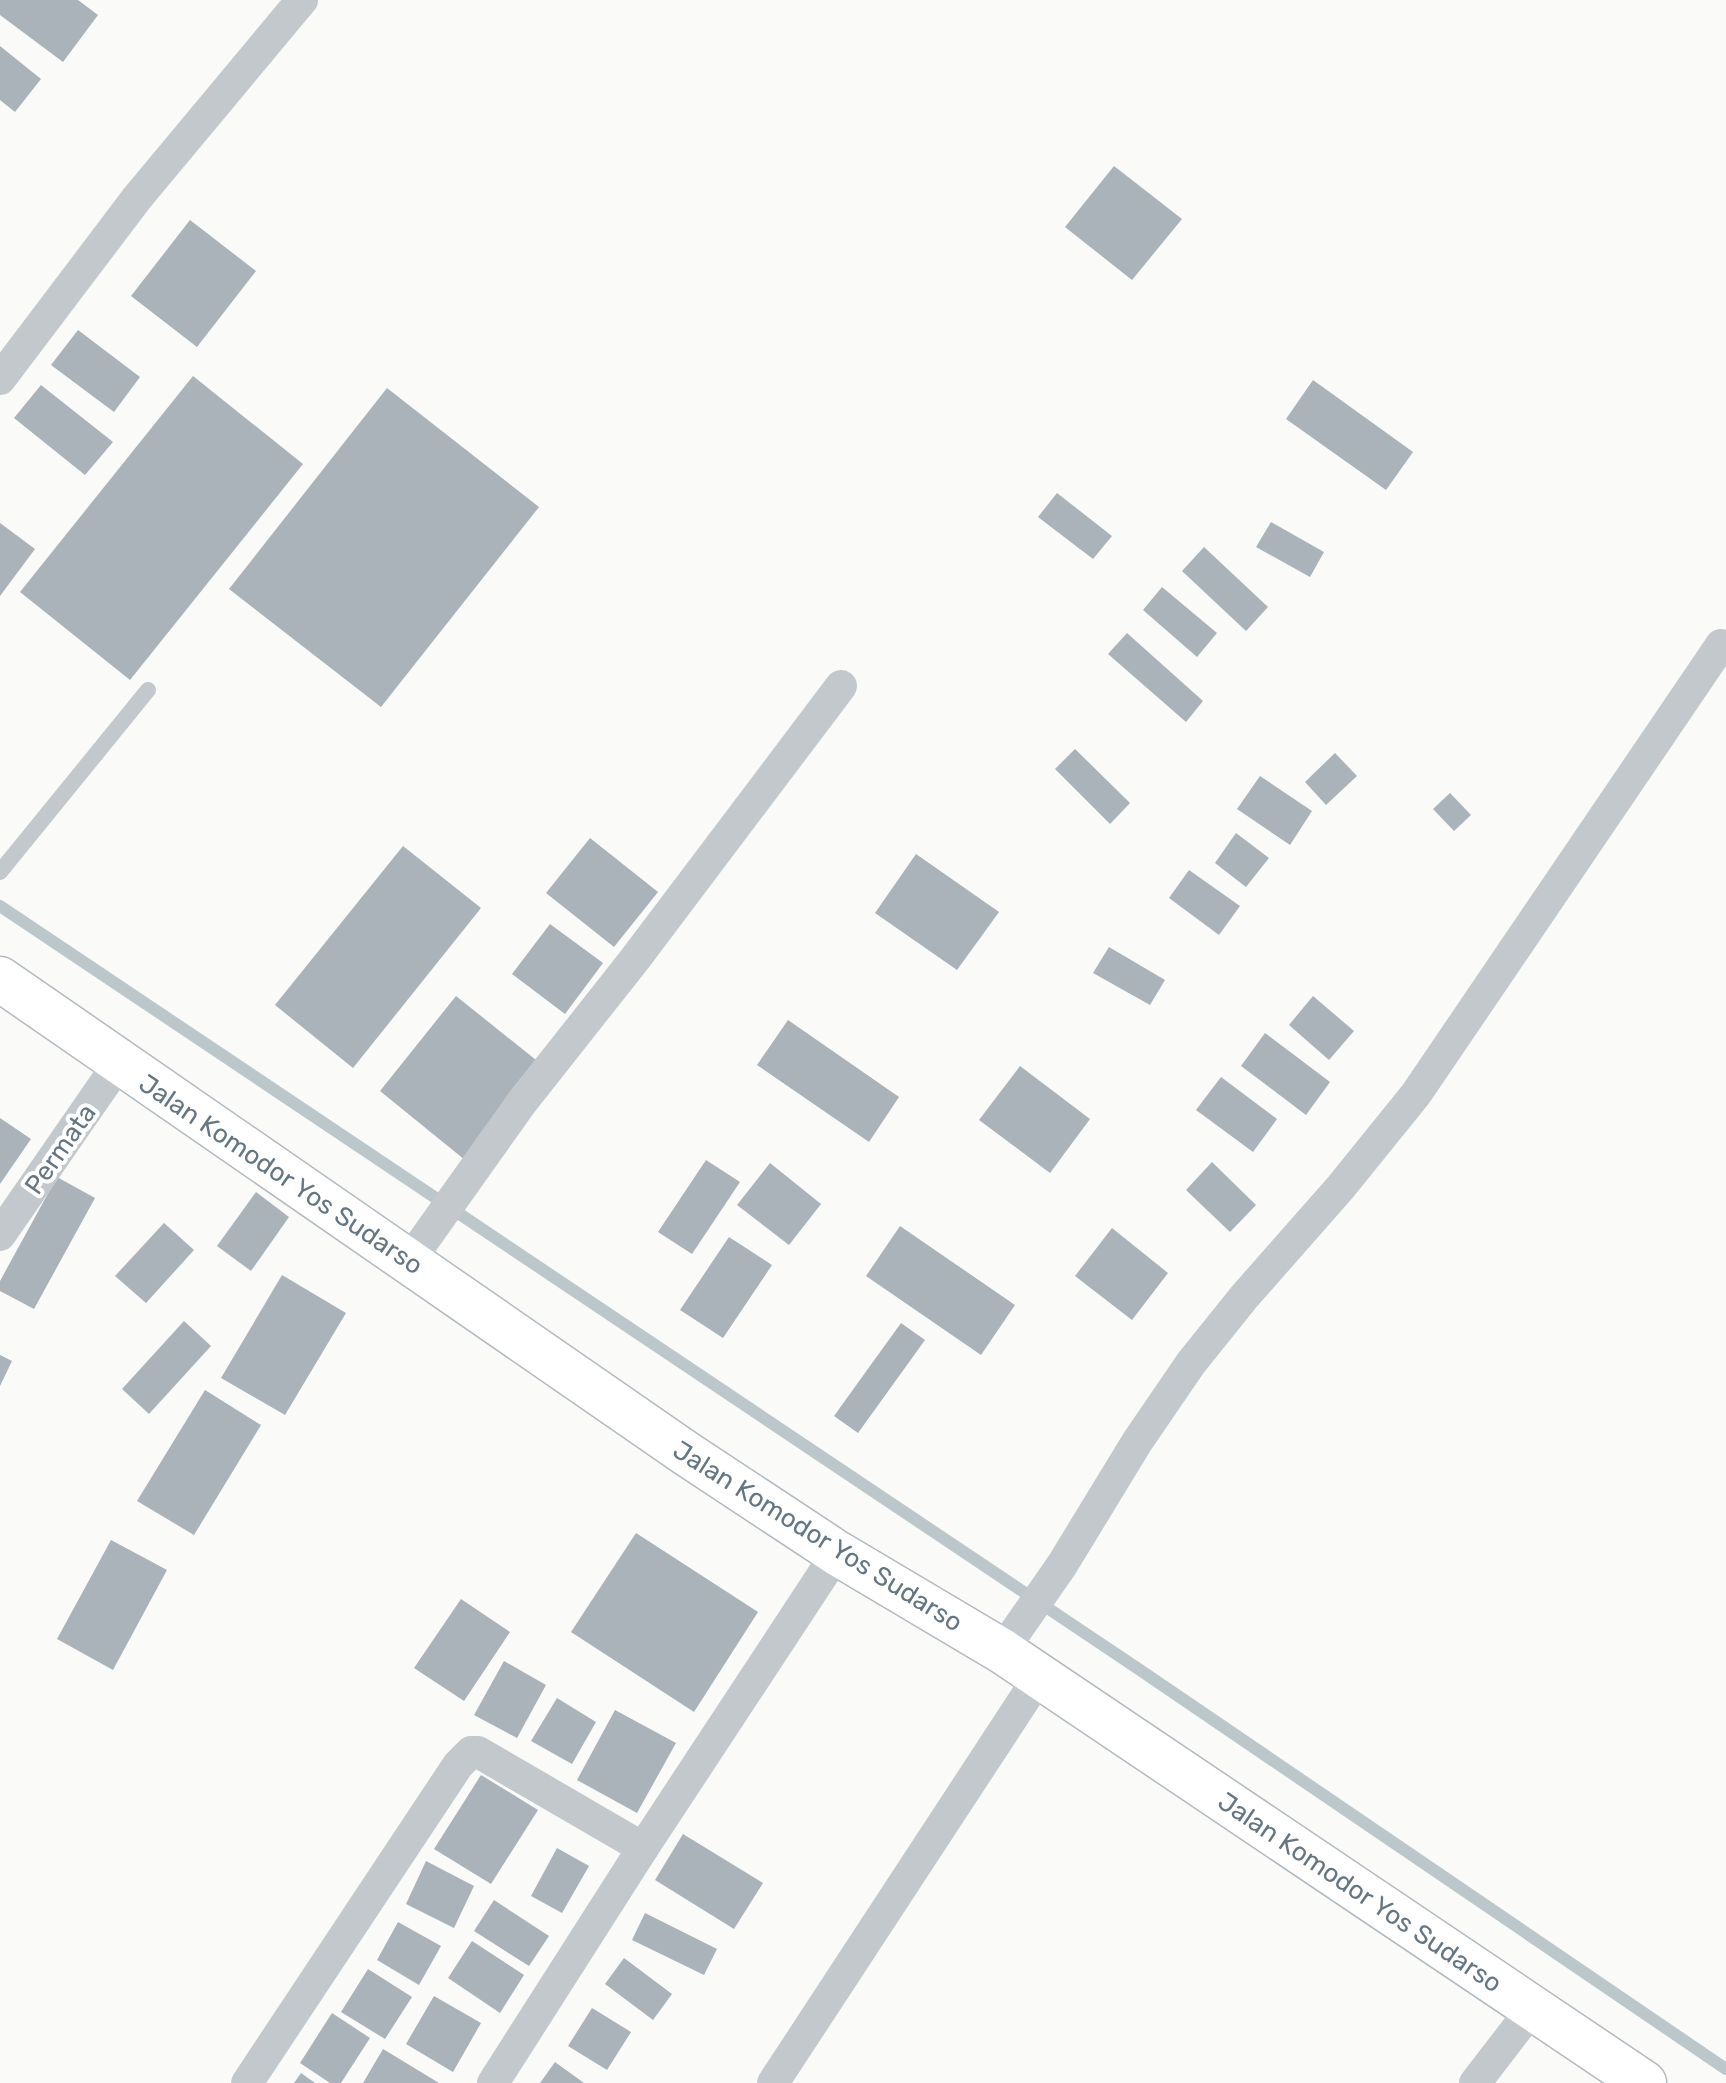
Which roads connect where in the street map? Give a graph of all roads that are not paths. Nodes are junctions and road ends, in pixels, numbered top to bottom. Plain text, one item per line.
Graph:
1 (302, 0) edge
2 (0, 379) edge
3 (1721, 645) dead end
4 (841, 686) dead end
5 (148, 690) dead end
6 (0, 872) edge
7 (0, 979) edge
8 (119, 1063) junction
9 (0, 1235) edge
10 (420, 1245) junction
11 (837, 1553) junction
12 (1013, 1635) junction
13 (1039, 1677) junction
14 (643, 1848) junction
15 (1532, 2009) junction
16 (247, 2083) edge
17 (493, 2083) edge
18 (773, 2083) edge
19 (1475, 2083) edge
20 (1644, 2083) edge

1 - 2 street
3 - 12 street
4 - 10 street
5 - 6 lane
7 - 8 street, Jalan Komodor Yos Sudarso
8 - 9 street, Permata
8 - 10 street, Jalan Komodor Yos Sudarso
10 - 11 street, Jalan Komodor Yos Sudarso
11 - 12 street, Jalan Komodor Yos Sudarso
11 - 14 street
12 - 13 street, Jalan Komodor Yos Sudarso
13 - 15 street, Jalan Komodor Yos Sudarso
13 - 18 street
14 - 16 street
14 - 17 street
15 - 19 street
15 - 20 street, Jalan Komodor Yos Sudarso

